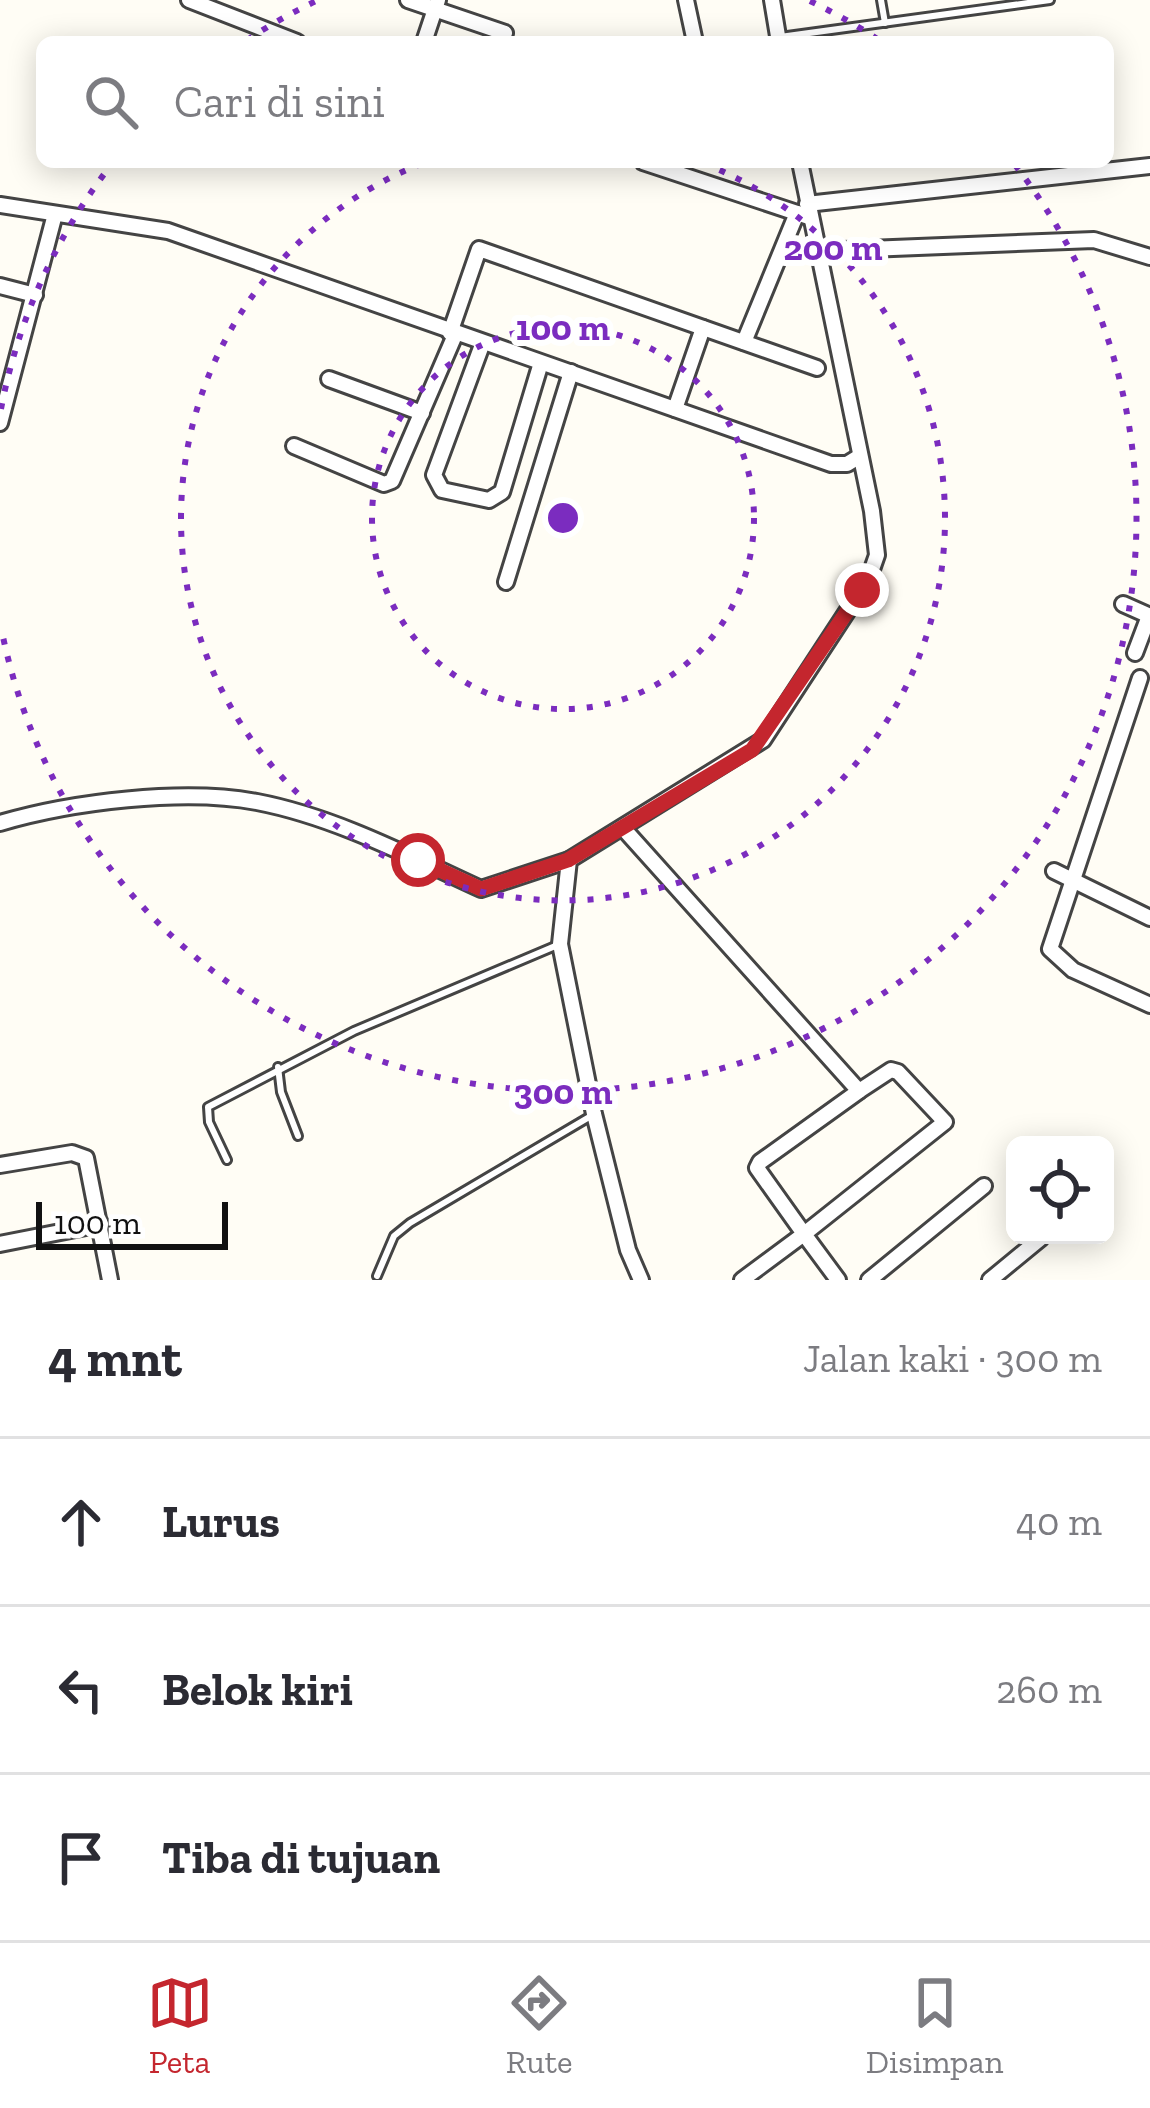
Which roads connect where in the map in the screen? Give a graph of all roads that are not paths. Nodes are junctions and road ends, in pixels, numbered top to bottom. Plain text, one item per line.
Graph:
1 (189, 0) edge
2 (408, 0) edge
3 (686, 0) edge
4 (772, 0) edge
5 (881, 0) edge
6 (1050, 0) edge
7 (436, 5) edge
8 (885, 23) junction
9 (505, 33) dead end
10 (282, 36) edge
11 (426, 36) edge
12 (694, 36) edge
13 (778, 36) edge
14 (804, 36) edge
15 (1150, 166) edge
16 (664, 168) edge
17 (800, 168) edge
18 (0, 205) edge
19 (804, 211) junction
20 (55, 214) junction
21 (818, 251) junction
22 (1150, 257) edge
23 (0, 286) edge
24 (35, 296) junction
25 (703, 328) junction
26 (452, 334) junction
27 (743, 342) junction
28 (482, 344) junction
29 (541, 366) junction
30 (817, 368) dead end
31 (8, 370) edge
32 (571, 372) junction
33 (329, 379) dead end
34 (675, 409) junction
35 (422, 413) junction
36 (0, 423) edge
37 (293, 446) dead end
38 (860, 456) junction
39 (506, 582) dead end
40 (1123, 604) dead end
41 (1150, 616) edge
42 (1135, 653) dead end
43 (1140, 679) dead end
44 (0, 824) edge
45 (623, 828) junction
46 (568, 860) junction
47 (1054, 871) dead end
48 (1071, 881) junction
49 (1150, 898) edge
50 (1147, 917) edge
51 (560, 944) junction
52 (1150, 1005) edge
53 (278, 1066) junction
54 (859, 1091) junction
55 (594, 1114) junction
56 (298, 1136) dead end
57 (227, 1160) dead end
58 (0, 1165) edge
59 (984, 1186) dead end
60 (101, 1224) junction
61 (804, 1234) junction
62 (0, 1244) edge
63 (1034, 1244) edge
64 (376, 1276) dead end
65 (110, 1280) edge
66 (641, 1280) edge
67 (742, 1280) edge
68 (838, 1280) edge
69 (869, 1280) edge
70 (990, 1280) edge

1 - 10 street
2 - 7 street
3 - 12 street
4 - 13 street
5 - 8 lane
6 - 8 lane
7 - 9 street
7 - 11 street
8 - 14 lane
15 - 19 street
16 - 19 street
17 - 19 street
18 - 20 street
19 - 21 street
19 - 27 street
20 - 24 street
20 - 26 street
21 - 22 street
21 - 38 street
23 - 24 street
24 - 31 street
25 - 26 street
25 - 27 street
25 - 34 street
26 - 28 street
26 - 35 street
27 - 30 street
28 - 29 street
28 - 29 street
29 - 32 street
31 - 36 street
32 - 34 street
32 - 39 street
33 - 35 street
34 - 38 street
35 - 37 street
38 - 45 street
40 - 41 street
41 - 42 street
43 - 48 street
44 - 46 street
45 - 46 street
45 - 54 street
46 - 51 street
47 - 48 street
48 - 50 street
48 - 52 street
49 - 50 street
51 - 53 lane
51 - 55 street
53 - 56 lane
53 - 57 lane
54 - 61 street
54 - 61 street
55 - 64 lane
55 - 66 street
58 - 60 street
59 - 69 street
60 - 62 street
60 - 65 street
61 - 67 street
61 - 68 street
63 - 70 street

